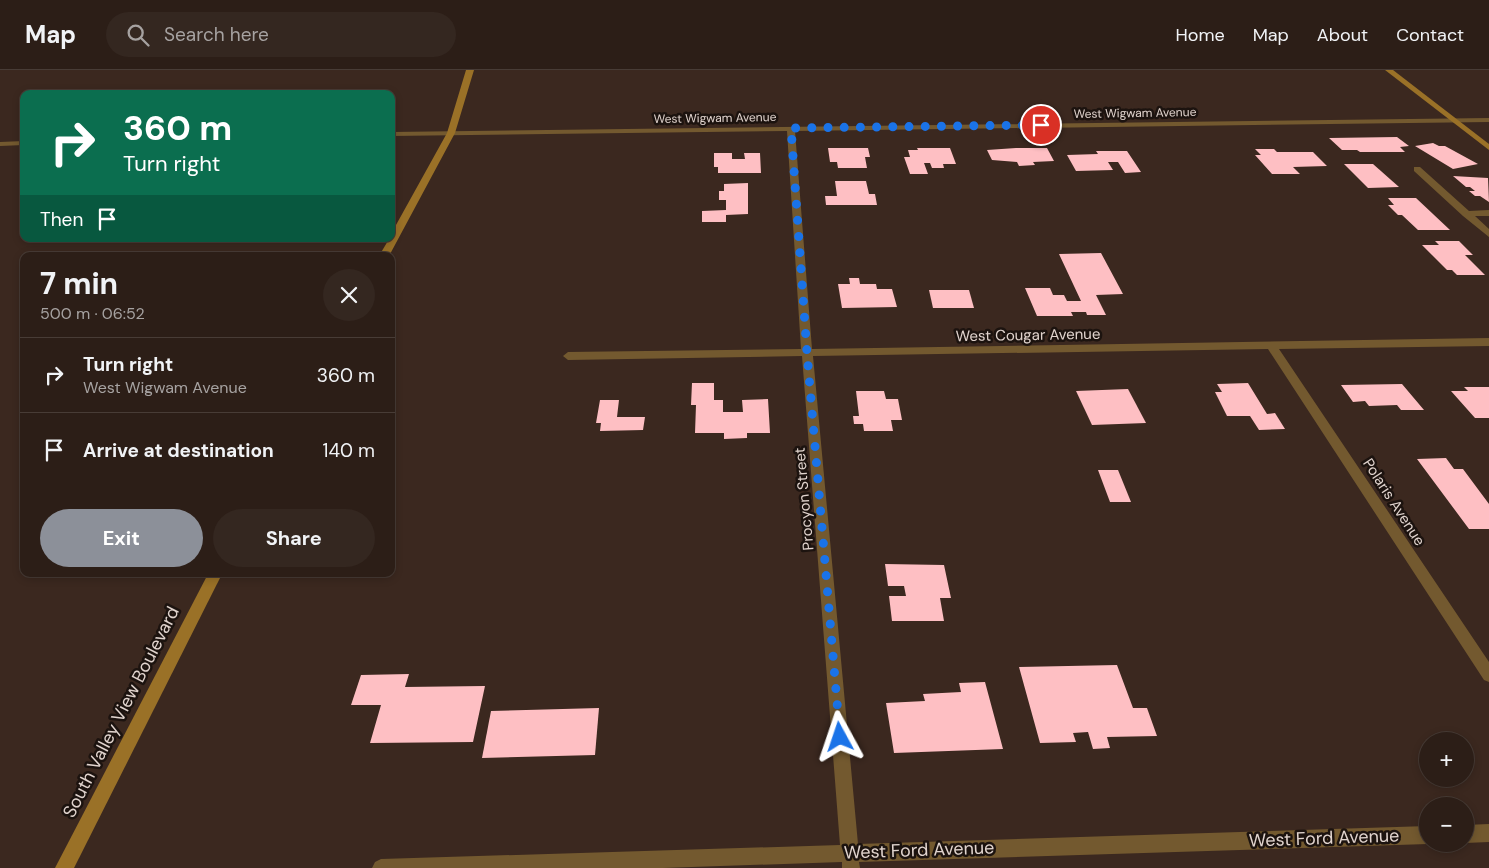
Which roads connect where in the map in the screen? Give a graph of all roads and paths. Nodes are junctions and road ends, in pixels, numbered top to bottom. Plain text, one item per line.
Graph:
1 (470, 70) edge
2 (1381, 70) edge
3 (1391, 73) edge
4 (1453, 120) junction
5 (1489, 120) edge
6 (791, 128) junction
7 (451, 133) junction
8 (395, 134) edge
9 (0, 144) edge
10 (20, 144) edge
11 (1489, 148) edge
12 (1417, 169) dead end
13 (1466, 214) junction
14 (1489, 214) edge
15 (1489, 234) edge
16 (395, 236) edge
17 (1489, 342) edge
18 (1272, 347) junction
19 (807, 353) junction
20 (568, 356) dead end
21 (213, 577) edge
22 (1489, 674) edge
23 (1489, 833) edge
24 (1474, 834) edge
25 (1419, 835) edge
26 (850, 860) edge
27 (64, 868) edge
28 (381, 868) edge

1 - 7 main road
2 - 3 main road
3 - 4 main road
4 - 5 street, West Wigwam Avenue
4 - 6 street, West Wigwam Avenue
4 - 11 main road
6 - 7 street, West Wigwam Avenue
6 - 19 street, Procyon Street
7 - 8 street, West Wigwam Avenue
7 - 16 main road
9 - 10 street
12 - 13 street
13 - 14 street
13 - 15 street
17 - 18 street, West Cougar Avenue
18 - 19 street, West Cougar Avenue
18 - 22 street, Polaris Avenue
19 - 20 street, West Cougar Avenue
19 - 26 street, Procyon Street
21 - 27 main road, South Valley View Boulevard
23 - 24 street
25 - 26 street, West Ford Avenue
26 - 28 street, West Ford Avenue

